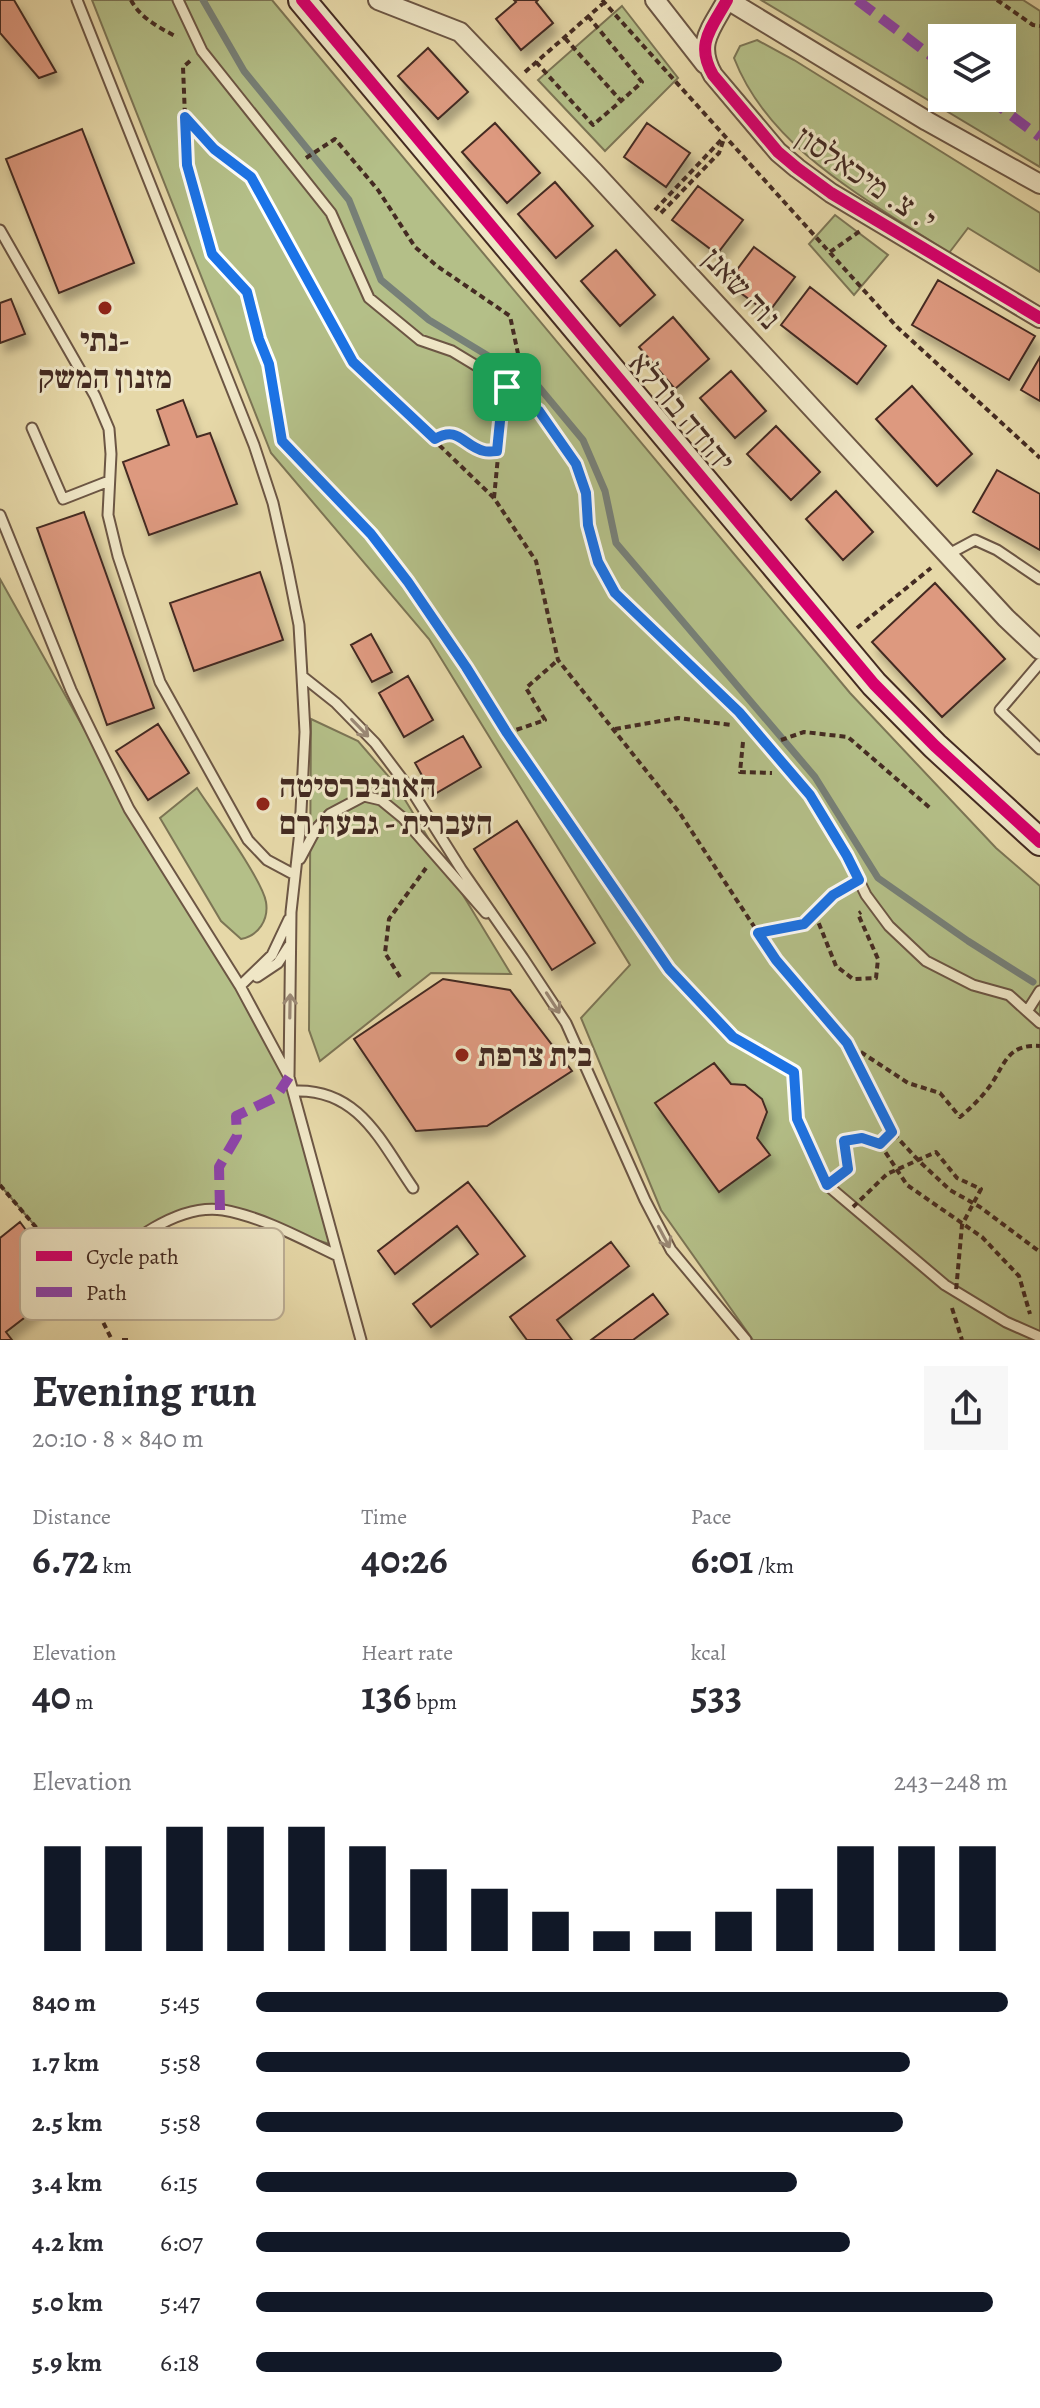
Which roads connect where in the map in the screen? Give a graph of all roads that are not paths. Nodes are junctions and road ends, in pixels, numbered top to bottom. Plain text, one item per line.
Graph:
1 (77, 0) edge
2 (178, 0) edge
3 (302, 0) edge
4 (378, 0) edge
5 (655, 0) edge
6 (728, 0) edge
7 (713, 75) junction
8 (1040, 184) edge
9 (0, 230) edge
10 (1040, 318) edge
11 (32, 428) dead end
12 (109, 481) junction
13 (0, 515) edge
14 (947, 555) junction
15 (1040, 579) edge
16 (1040, 650) edge
17 (1040, 663) edge
18 (302, 676) junction
19 (1040, 749) edge
20 (1040, 842) edge
21 (296, 870) junction
22 (291, 912) junction
23 (291, 935) junction
24 (509, 938) junction
25 (669, 969) road end
26 (240, 986) junction
27 (1040, 991) edge
28 (1028, 1010) junction
29 (1040, 1023) edge
30 (289, 1077) junction
31 (294, 1091) junction
32 (413, 1188) dead end
33 (156, 1228) edge
34 (276, 1228) edge
35 (284, 1232) edge
36 (338, 1256) junction
37 (1038, 1336) edge
38 (361, 1340) edge
39 (746, 1340) edge

1 - 18 lane
2 - 28 lane
3 - 20 street, יהודה בורלא
4 - 14 street, נוה שאנן
5 - 7 street, י. צ. מיכאלסון
6 - 7 street
6 - 8 street
7 - 10 street, י. צ. מיכאלסון
9 - 12 lane
11 - 12 lane
12 - 21 lane
13 - 26 lane
14 - 15 lane
14 - 16 street, נוה שאנן
17 - 19 lane
18 - 21 lane
18 -> 24 lane
21 - 22 lane
21 - 24 lane
22 - 23 lane
22 - 26 lane
23 - 26 lane
30 -> 23 lane
24 -> 39 lane
25 - 37 lane
26 - 30 lane
27 - 28 lane
28 - 29 lane
30 - 31 lane
31 - 32 lane
31 - 36 lane
33 - 34 lane
35 - 36 lane
36 - 38 lane

